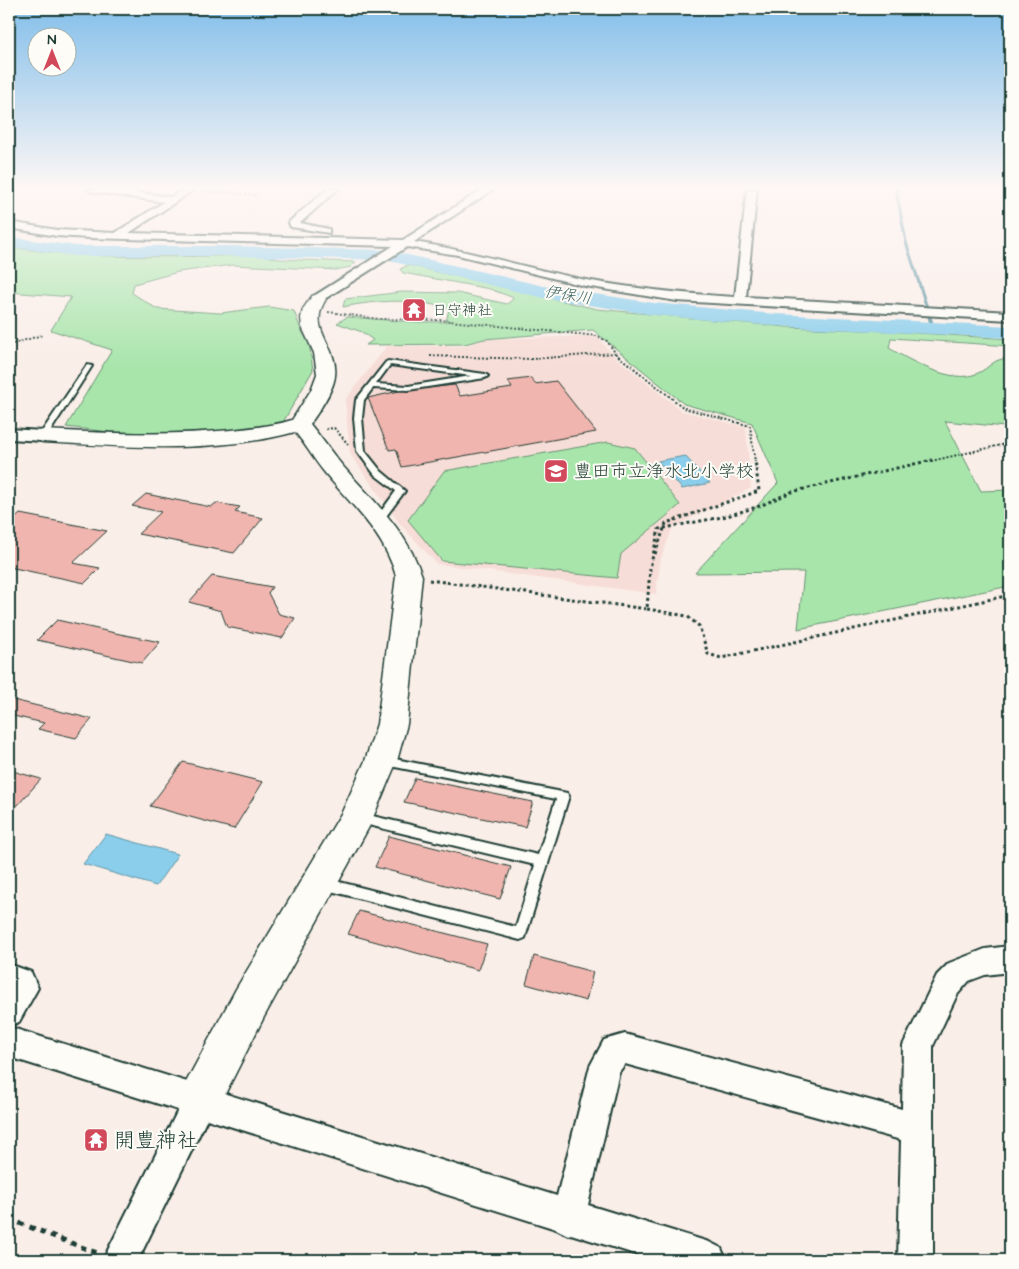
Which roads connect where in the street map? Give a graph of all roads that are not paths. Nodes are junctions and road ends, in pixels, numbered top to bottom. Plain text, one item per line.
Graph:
1 (395, 248) edge
2 (432, 248) edge
3 (746, 248) edge
4 (740, 302) junction
5 (319, 305) joint
6 (1010, 316) edge
7 (89, 366) dead end
8 (370, 386) junction
9 (299, 424) junction
10 (9, 434) edge
11 (43, 436) junction
12 (378, 521) junction
13 (381, 760) junction
14 (357, 817) junction
15 (543, 862) junction
16 (321, 882) junction
17 (1010, 959) edge
18 (9, 977) edge
19 (9, 1012) edge
20 (9, 1042) edge
21 (199, 1101) junction
22 (918, 1128) junction
23 (568, 1218) junction
24 (114, 1259) edge
25 (709, 1260) edge
26 (916, 1260) edge

1 - 5 street
2 - 4 street
3 - 4 street
4 - 6 street
5 - 9 street
7 - 11 lane
8 - 8 lane
8 - 12 lane
9 - 11 street
9 - 12 street
10 - 11 street
12 - 13 street
13 - 14 street
13 - 15 lane
14 - 15 lane
14 - 16 street
15 - 16 lane
16 - 21 street
17 - 22 street
18 - 19 street
20 - 21 street
21 - 23 street
21 - 24 street
22 - 23 street
22 - 26 street
23 - 25 street

